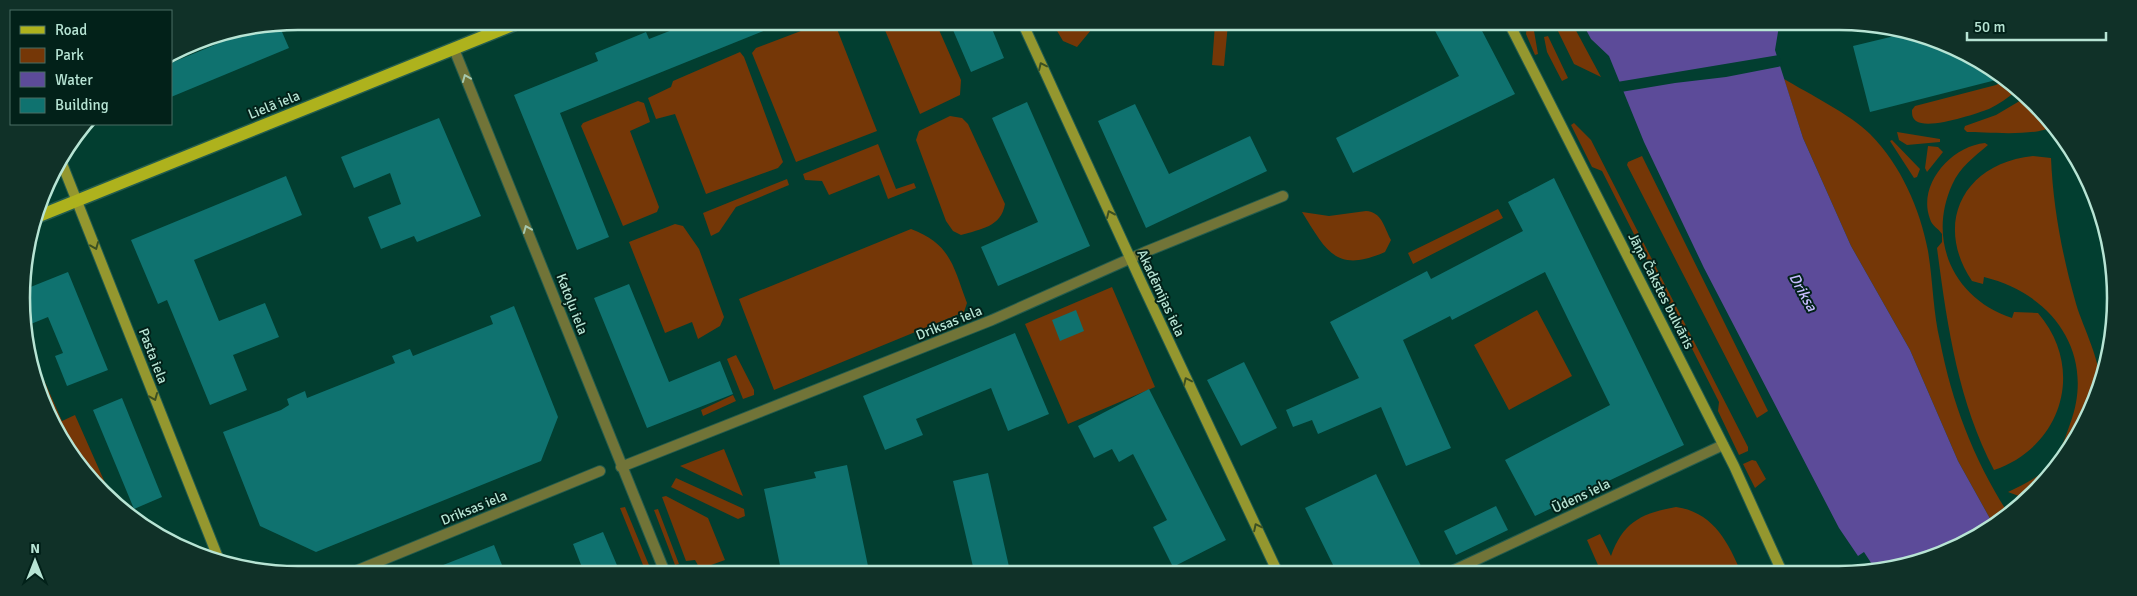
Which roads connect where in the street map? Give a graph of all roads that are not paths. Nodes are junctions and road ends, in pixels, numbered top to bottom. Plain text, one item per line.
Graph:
1 (500, 30) edge
2 (1026, 30) edge
3 (1513, 30) edge
4 (454, 49) junction
5 (64, 168) edge
6 (1284, 196) dead end
7 (76, 201) junction
8 (43, 214) edge
9 (1130, 259) junction
10 (1723, 445) junction
11 (621, 467) junction
12 (600, 471) dead end
13 (216, 553) edge
14 (368, 566) edge
15 (662, 566) edge
16 (1275, 566) edge
17 (1463, 566) edge
18 (1779, 566) edge

1 - 4 main road, Lielā iela
9 -> 2 main road, Akadēmijas iela
3 - 10 main road, Jāņa Čakstes bulvāris
4 - 7 main road, Lielā iela
11 -> 4 street, Katoļu iela
5 - 7 main road, Pasta iela
6 - 9 street, Driksas iela
7 - 8 main road, Lielā iela
7 -> 13 main road, Pasta iela
9 - 11 street, Driksas iela
16 -> 9 main road, Akadēmijas iela
10 - 17 street, Ūdens iela
10 - 18 main road, Jāņa Čakstes bulvāris
11 - 15 street, Katoļu iela
12 - 14 street, Driksas iela

